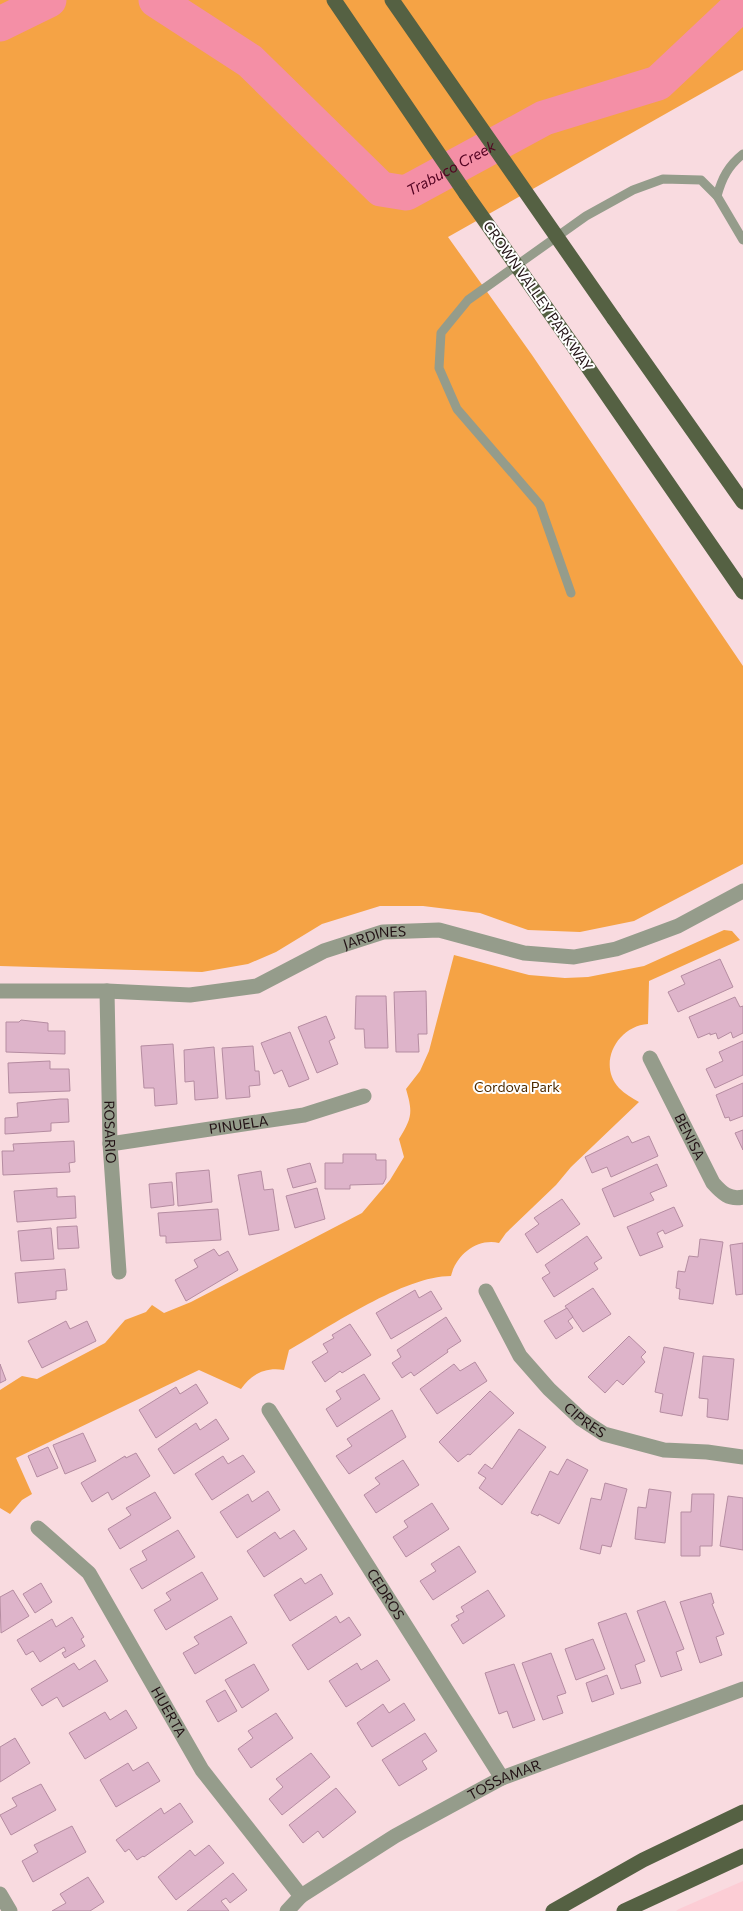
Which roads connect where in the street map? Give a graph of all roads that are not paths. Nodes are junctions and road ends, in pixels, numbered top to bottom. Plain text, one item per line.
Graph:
1 (334, 0) edge
2 (392, 0) edge
3 (743, 154) edge
4 (717, 196) junction
5 (743, 240) edge
6 (743, 502) edge
7 (743, 592) edge
8 (571, 593) dead end
9 (743, 891) edge
10 (0, 991) edge
11 (107, 991) junction
12 (650, 1058) dead end
13 (364, 1096) dead end
14 (110, 1144) junction
15 (743, 1197) edge
16 (119, 1272) dead end
17 (486, 1291) dead end
18 (268, 1410) dead end
19 (743, 1457) edge
20 (38, 1528) dead end
21 (743, 1688) edge
22 (502, 1778) junction
23 (743, 1812) edge
24 (743, 1856) edge
25 (0, 1894) edge
26 (301, 1896) junction
27 (10, 1911) edge
28 (287, 1911) edge
29 (553, 1911) edge
30 (624, 1911) edge

1 - 7 main road, CROWN VALLEY PARKWAY, bridge
2 - 6 main road, bridge
3 - 4 lane
4 - 5 lane
4 - 8 lane
9 - 11 street, JARDINES
10 - 11 street, JARDINES
11 - 14 street, ROSARIO
12 - 15 street, BENISA
13 - 14 street, PINUELA
14 - 16 street, ROSARIO
17 - 19 street, CIPRES
18 - 22 street, CEDROS
20 - 26 street, HUERTA
21 - 22 street, TOSSAMAR
22 - 26 street, TOSSAMAR
23 - 29 main road
24 - 30 main road
25 - 27 street
26 - 28 street, TOSSAMAR

